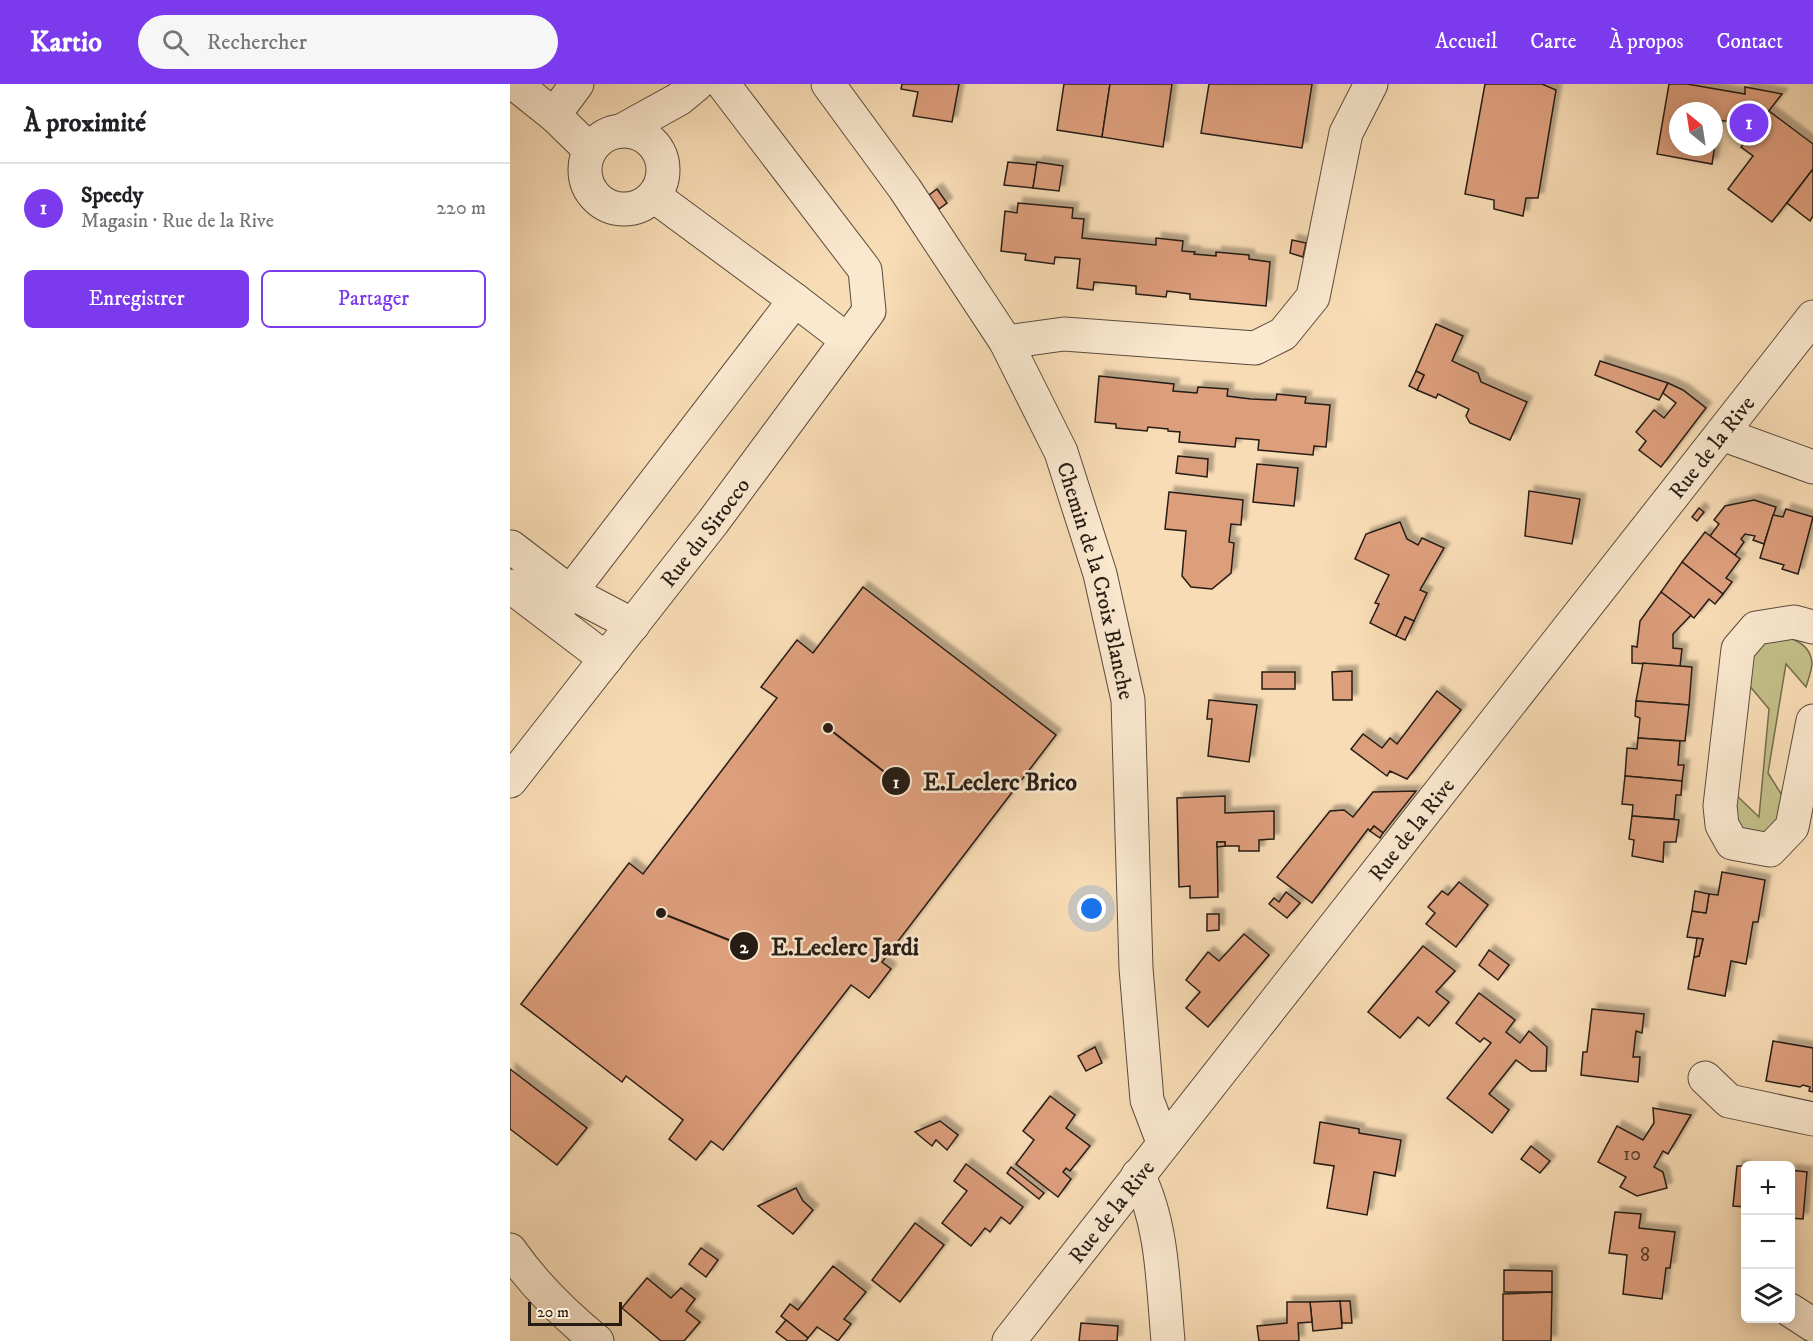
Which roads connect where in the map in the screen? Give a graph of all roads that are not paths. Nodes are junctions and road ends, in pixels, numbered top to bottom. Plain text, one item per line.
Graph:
1 (515, 84) edge
2 (577, 84) edge
3 (697, 84) edge
4 (723, 84) edge
5 (828, 84) edge
6 (1371, 84) edge
7 (554, 115) junction
8 (621, 131) junction
9 (590, 150) junction
10 (654, 196) junction
11 (795, 300) junction
12 (1813, 317) edge
13 (848, 340) junction
14 (1006, 342) junction
15 (1722, 434) junction
16 (1813, 467) edge
17 (511, 547) edge
18 (510, 586) edge
19 (561, 604) junction
20 (633, 625) junction
21 (1813, 627) edge
22 (606, 659) junction
23 (1813, 721) edge
24 (510, 782) edge
25 (1706, 1078) dead end
26 (1813, 1119) edge
27 (1163, 1142) junction
28 (1138, 1175) junction
29 (515, 1270) edge
30 (1795, 1313) edge
31 (1813, 1325) edge
32 (597, 1341) edge
33 (1009, 1341) edge
34 (1168, 1341) edge

1 - 7 street
2 - 7 street
3 - 8 street
4 - 13 street, Rue du Sirocco
5 - 14 street, Chemin de la Croix Blanche
6 - 14 street
7 - 9 street
8 - 9 street
8 - 10 street
9 - 10 street
10 - 11 street
11 - 13 street
11 - 19 street
12 - 15 street, Rue de la Rive
13 - 20 street, Rue du Sirocco
14 - 27 street, Chemin de la Croix Blanche
15 - 16 street
15 - 27 street, Rue de la Rive
17 - 19 street
18 - 19 street
19 - 20 street
19 - 22 street
20 - 22 street, Rue du Sirocco
21 - 23 street
22 - 24 street, Rue du Sirocco
25 - 26 street
27 - 28 street, Rue de la Rive
28 - 33 street, Rue de la Rive
28 - 34 street
29 - 32 street
30 - 31 street

